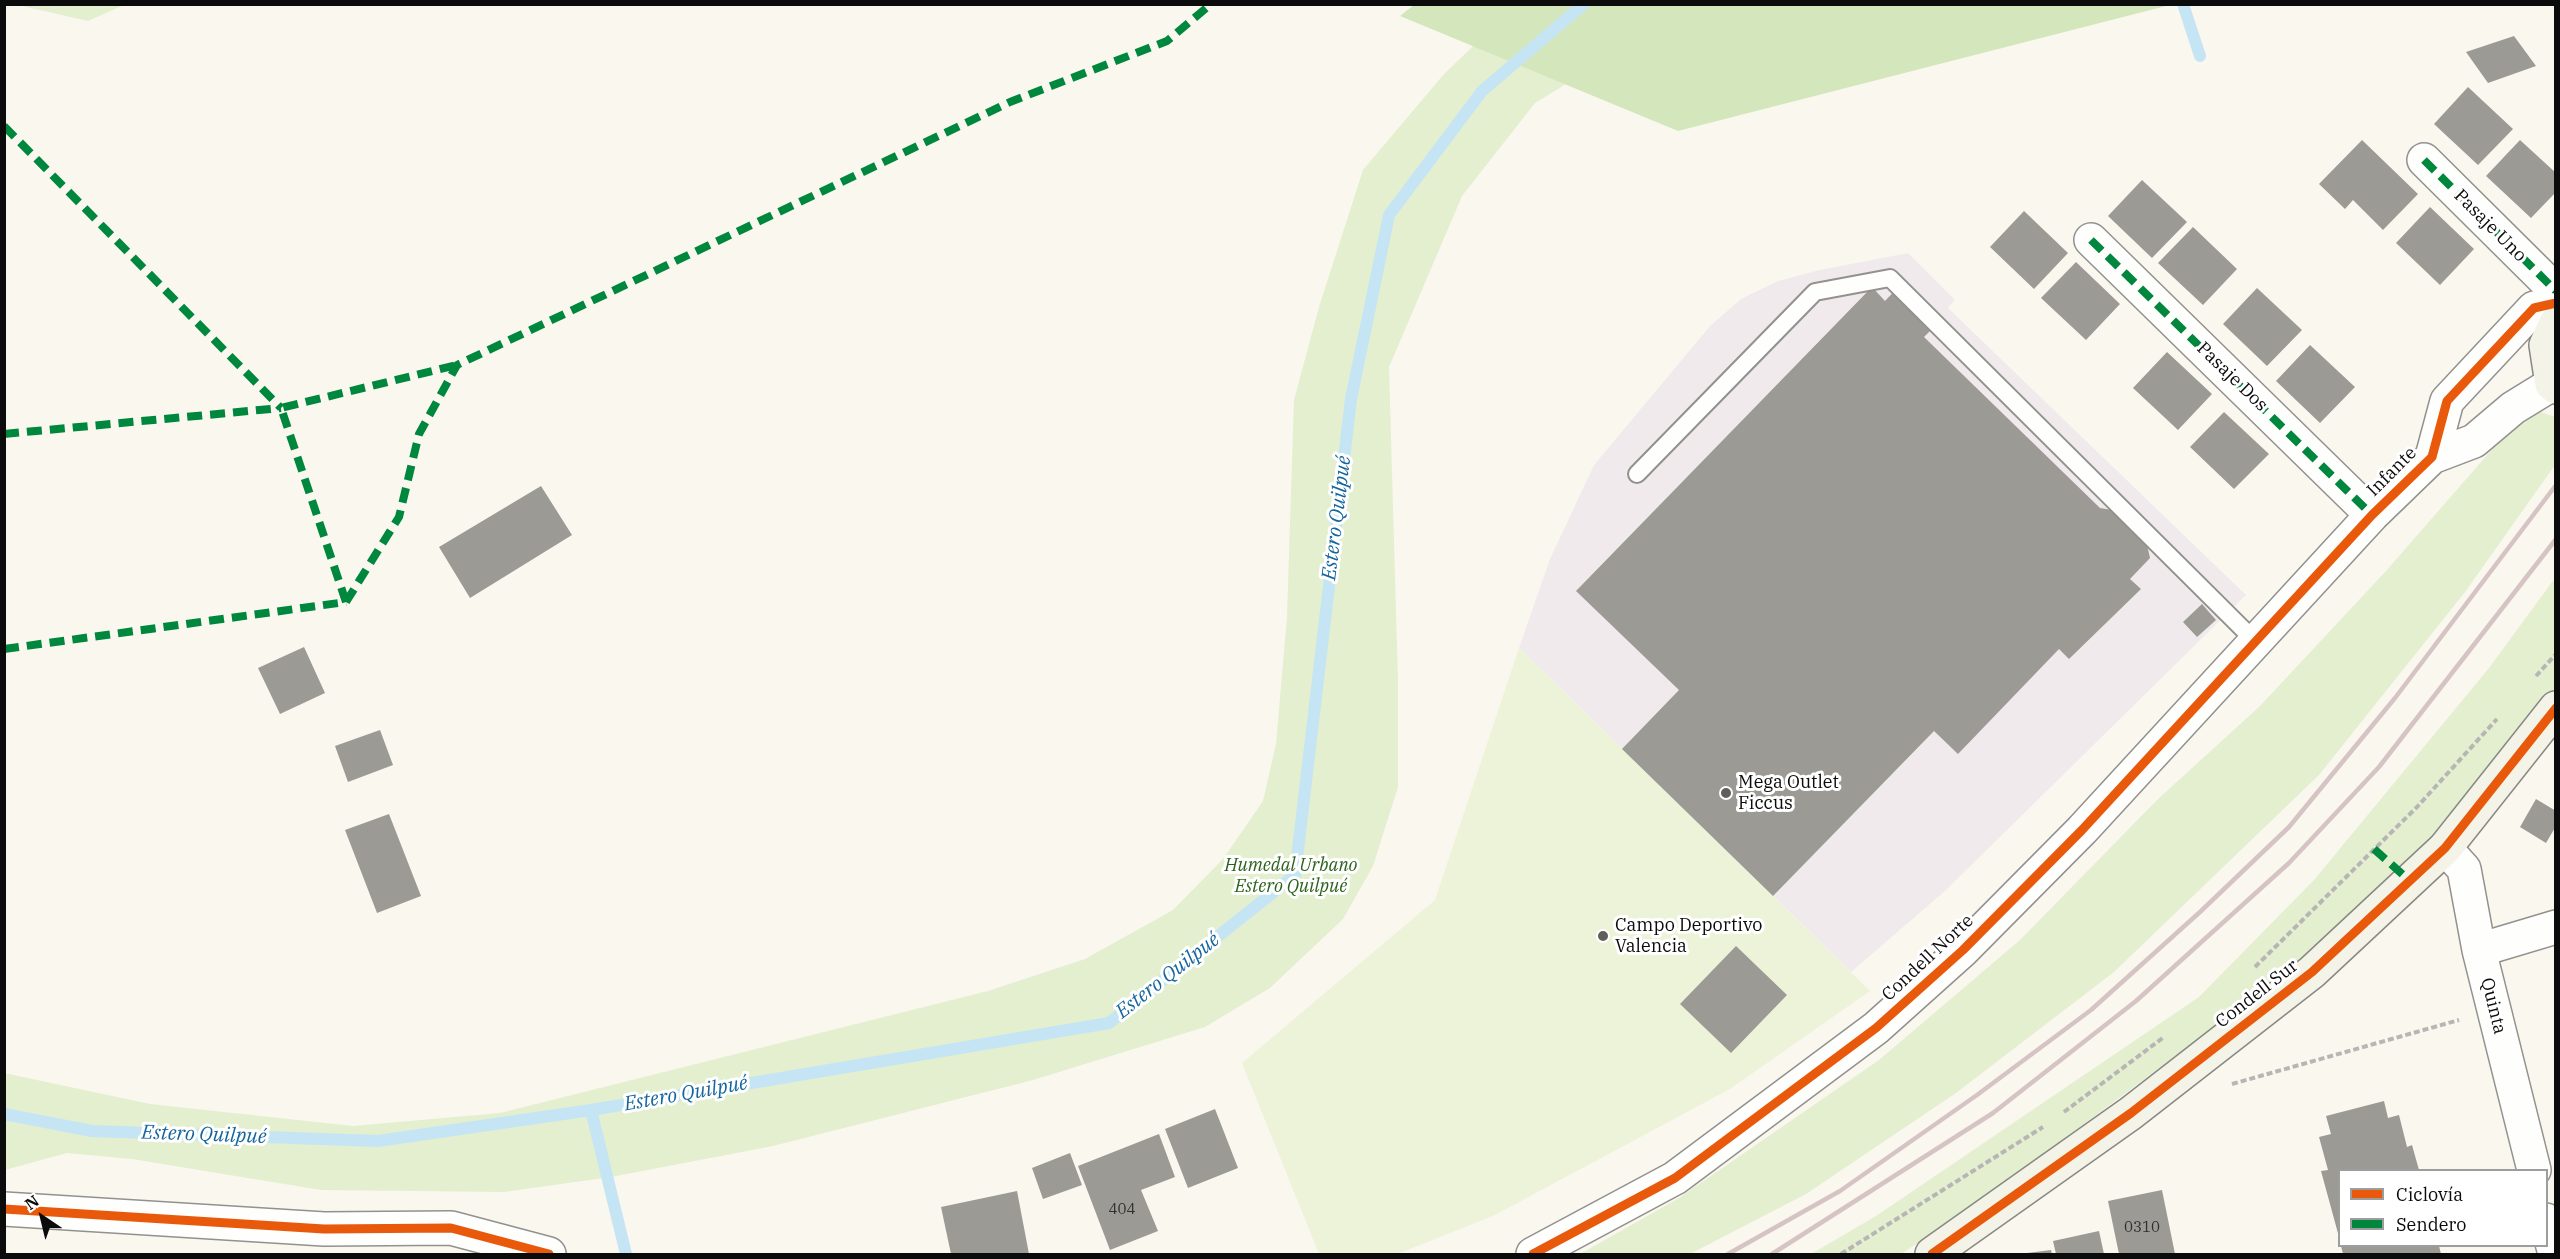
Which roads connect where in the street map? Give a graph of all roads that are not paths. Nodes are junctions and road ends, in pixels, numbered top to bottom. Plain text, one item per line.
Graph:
1 (2424, 160) dead end
2 (2091, 240) dead end
3 (2556, 291) edge
4 (2556, 303) edge
5 (2556, 322) edge
6 (2554, 385) edge
7 (2432, 457) junction
8 (1637, 474) dead end
9 (2373, 515) junction
10 (2284, 611) joint
11 (2256, 642) junction
12 (2556, 708) edge
13 (2445, 848) junction
14 (2556, 927) edge
15 (2479, 950) junction
16 (2528, 1169) edge
17 (4, 1209) edge
18 (2548, 1224) edge
19 (1938, 1253) edge
20 (549, 1254) edge
21 (1533, 1254) edge
22 (2555, 1254) edge

1 - 3 street, Pasaje Uno
2 - 9 street, Pasaje Dos
4 - 7 street, Infante
5 - 6 street, Infante
6 - 7 street, Infante
7 - 9 street, Infante
8 - 11 lane
9 - 10 street, Infante
10 - 11 street, Condell Norte
11 - 21 street, Condell Norte
12 - 13 street, Condell Sur
13 - 15 street, Quinta
13 - 19 street, Condell Sur
14 - 15 street
15 - 16 street, Quinta
17 - 20 street
18 - 22 street

